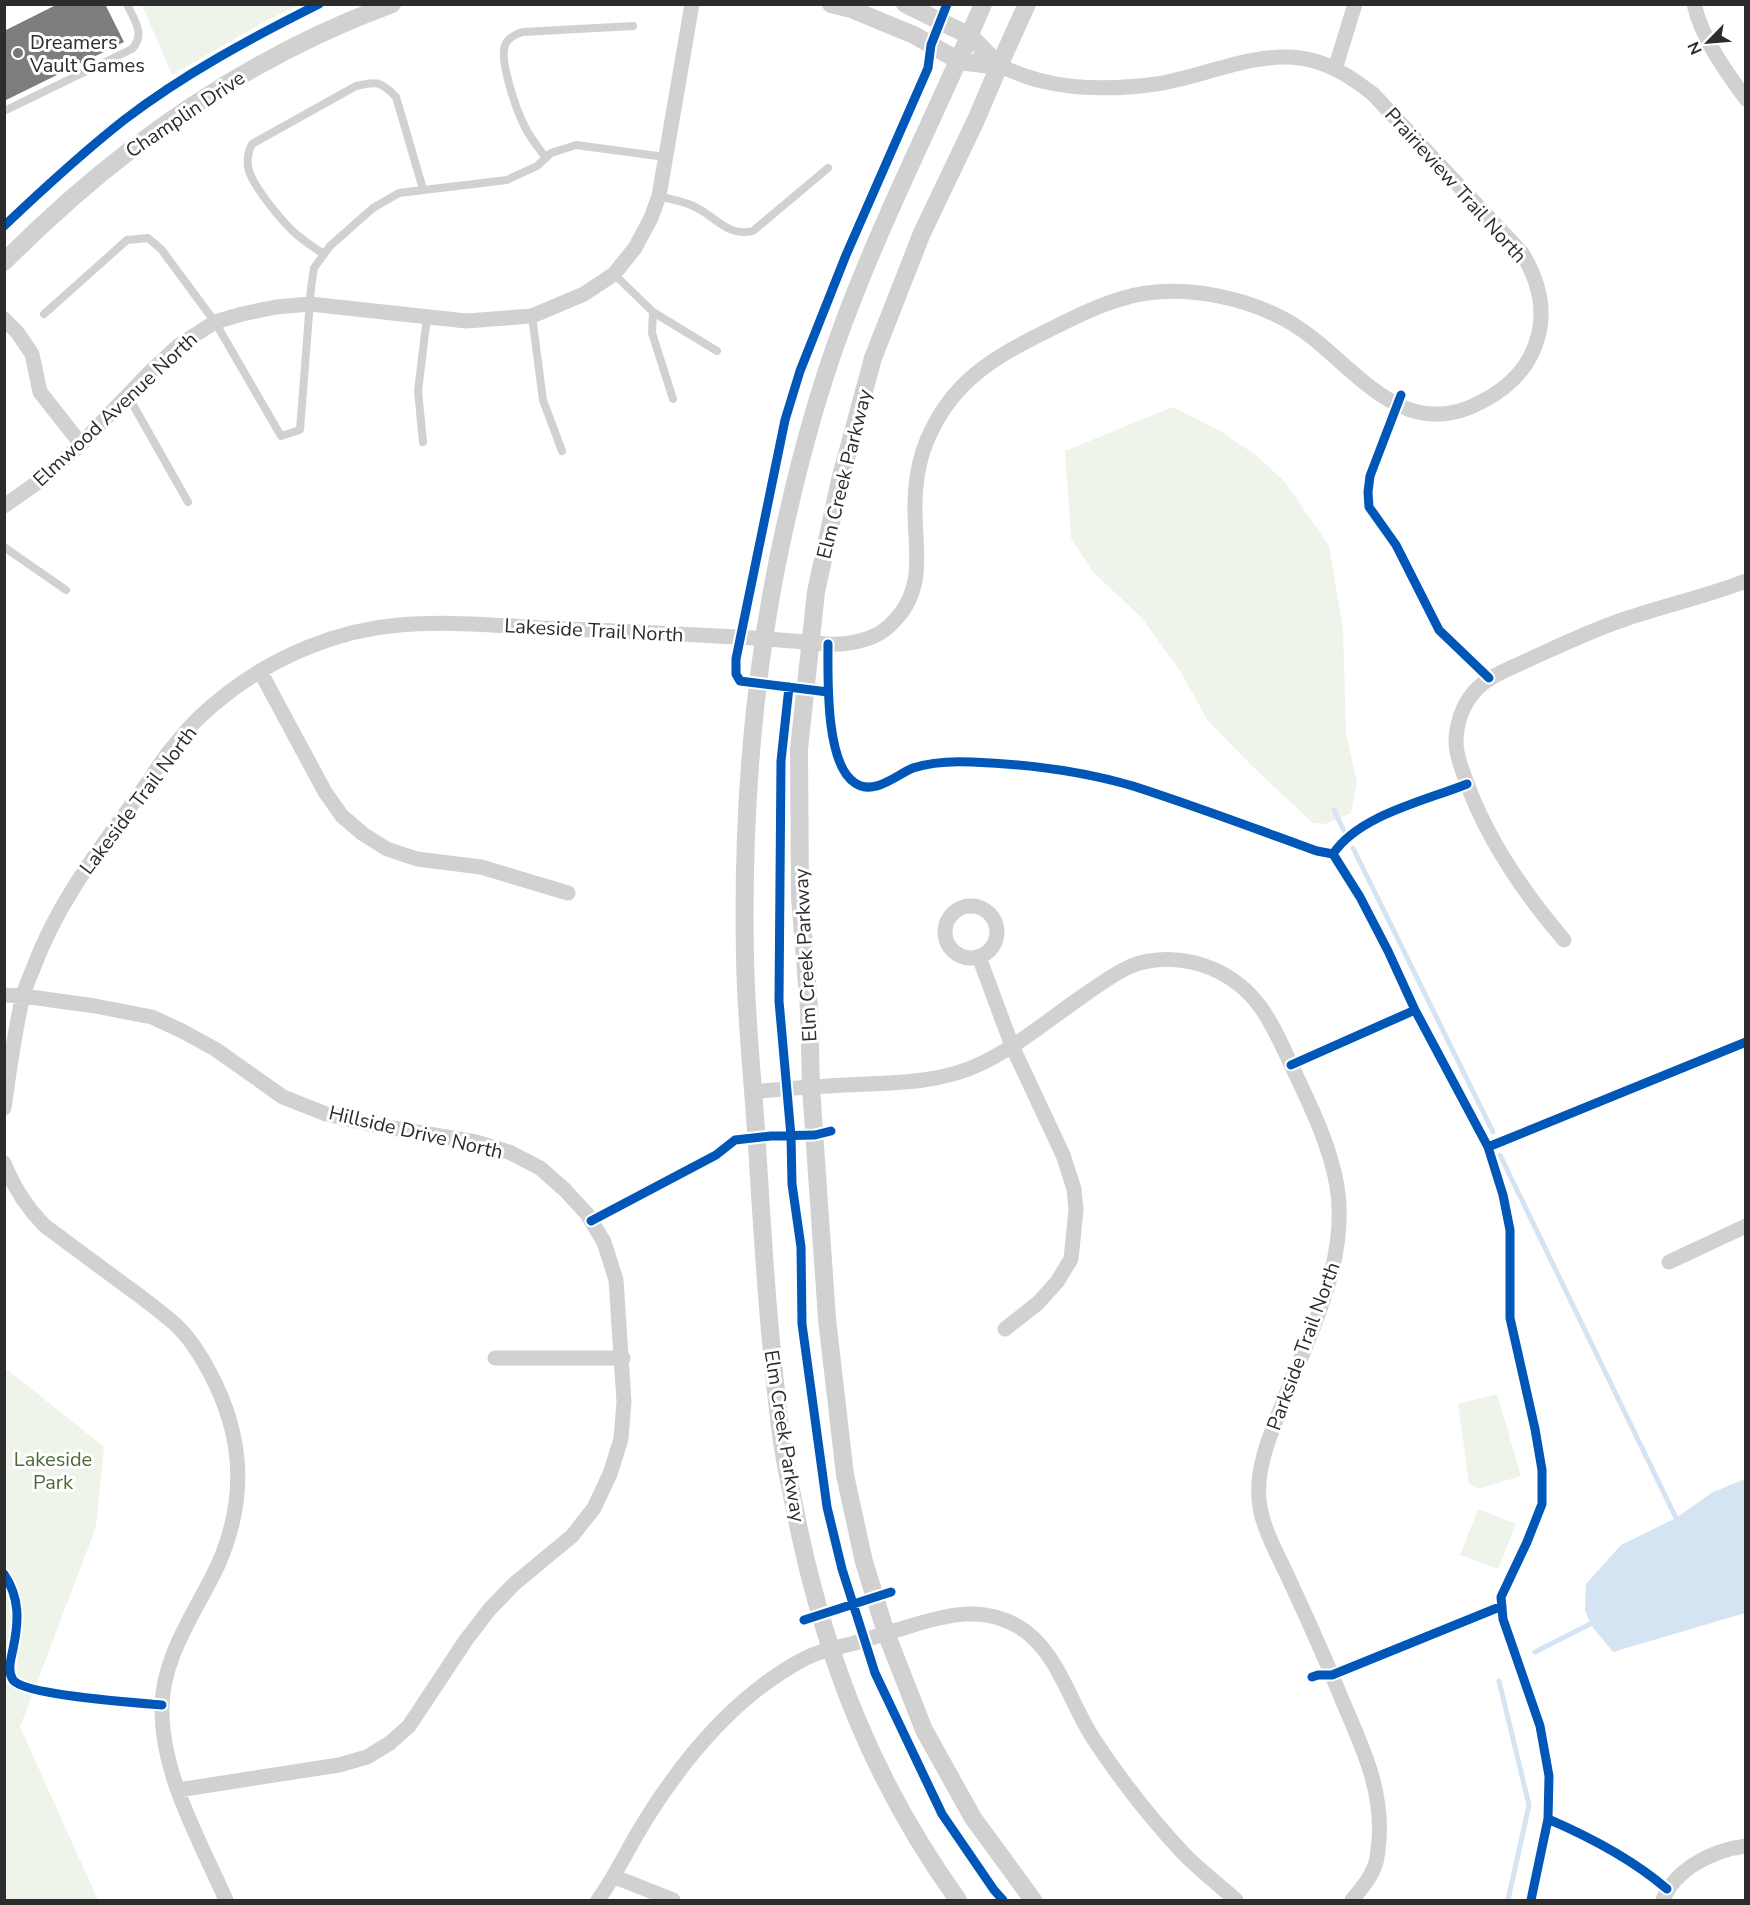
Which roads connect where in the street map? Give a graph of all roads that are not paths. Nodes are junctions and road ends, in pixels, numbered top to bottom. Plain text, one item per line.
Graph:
1 (127, 4) edge
2 (392, 4) edge
3 (692, 4) edge
4 (831, 4) edge
5 (904, 4) edge
6 (983, 4) edge
7 (1028, 4) edge
8 (1355, 4) edge
9 (1694, 4) edge
10 (633, 26) dead end
11 (970, 36) junction
12 (959, 62) junction
13 (999, 66) junction
14 (1335, 69) junction
15 (1746, 99) edge
16 (4, 111) edge
17 (665, 157) junction
18 (546, 158) junction
19 (828, 168) dead end
20 (423, 189) junction
21 (659, 196) junction
22 (324, 254) junction
23 (4, 262) edge
24 (614, 274) junction
25 (310, 304) junction
26 (653, 312) junction
27 (44, 314) dead end
28 (532, 316) junction
29 (427, 317) junction
30 (4, 319) edge
31 (215, 322) junction
32 (717, 351) dead end
33 (128, 396) junction
34 (673, 399) dead end
35 (423, 442) dead end
36 (81, 444) junction
37 (562, 451) dead end
38 (188, 502) dead end
39 (4, 506) edge
40 (4, 547) edge
41 (1746, 581) edge
42 (66, 591) dead end
43 (763, 639) junction
44 (811, 643) junction
45 (260, 671) junction
46 (568, 892) dead end
47 (1564, 940) dead end
48 (979, 957) dead end
49 (4, 995) edge
50 (23, 996) junction
51 (1012, 1046) junction
52 (811, 1087) junction
53 (754, 1092) junction
54 (4, 1108) edge
55 (4, 1162) edge
56 (1746, 1226) edge
57 (1668, 1262) dead end
58 (1005, 1329) dead end
59 (495, 1358) dead end
60 (623, 1358) junction
61 (886, 1633) junction
62 (830, 1650) junction
63 (178, 1790) junction
64 (1746, 1846) edge
65 (615, 1876) junction
66 (226, 1900) edge
67 (598, 1900) edge
68 (673, 1900) edge
69 (958, 1900) edge
70 (1033, 1900) edge
71 (1236, 1900) edge
72 (1352, 1900) edge
73 (1663, 1900) edge

1 - 16 lane
2 - 23 street, Champlin Drive
3 - 17 street, Elmwood Avenue North
4 - 12 street
5 - 11 street
6 - 11 street, Elm Creek Parkway
7 - 13 street, Elm Creek Parkway
8 - 14 street
9 - 15 street
10 - 18 lane
11 - 12 street, Elm Creek Parkway
11 - 13 street
12 - 13 street
12 - 43 street, Elm Creek Parkway
13 - 14 street, Prairieview Trail North
13 - 44 street, Elm Creek Parkway
14 - 44 street, Prairieview Trail North
17 - 18 lane
17 - 21 street, Elmwood Avenue North
18 - 20 lane
19 - 21 lane
20 - 22 lane
20 - 22 lane
21 - 24 street, Elmwood Avenue North
22 - 25 lane
24 - 26 lane
24 - 28 street, Elmwood Avenue North
25 - 29 street, Elmwood Avenue North
25 - 31 street, Elmwood Avenue North
25 - 31 lane
26 - 32 lane
26 - 34 lane
27 - 31 lane
28 - 29 street, Elmwood Avenue North
28 - 37 lane
29 - 35 lane
30 - 36 street
31 - 33 street, Elmwood Avenue North
33 - 36 street, Elmwood Avenue North
33 - 38 lane
36 - 39 street, Elmwood Avenue North
40 - 42 lane
41 - 47 street
43 - 44 street, Lakeside Trail North
43 - 45 street, Lakeside Trail North
43 - 53 street, Elm Creek Parkway
44 - 52 street, Elm Creek Parkway
45 - 46 street
45 - 50 street, Lakeside Trail North
48 - 51 street
49 - 50 street, Hillside Drive North
50 - 54 street, Lakeside Trail North
50 - 60 street, Hillside Drive North
51 - 52 street, Parkside Trail North
51 - 58 street
51 - 72 street, Parkside Trail North
52 - 53 street, Parkside Trail North
52 - 61 street, Elm Creek Parkway
53 - 62 street, Elm Creek Parkway
55 - 63 street
56 - 57 street
59 - 60 street
60 - 63 street, Hillside Drive North
61 - 62 street
61 - 70 street, Elm Creek Parkway
61 - 71 street
62 - 65 street
62 - 69 street, Elm Creek Parkway
63 - 66 street
64 - 73 street
65 - 67 street
65 - 68 street

